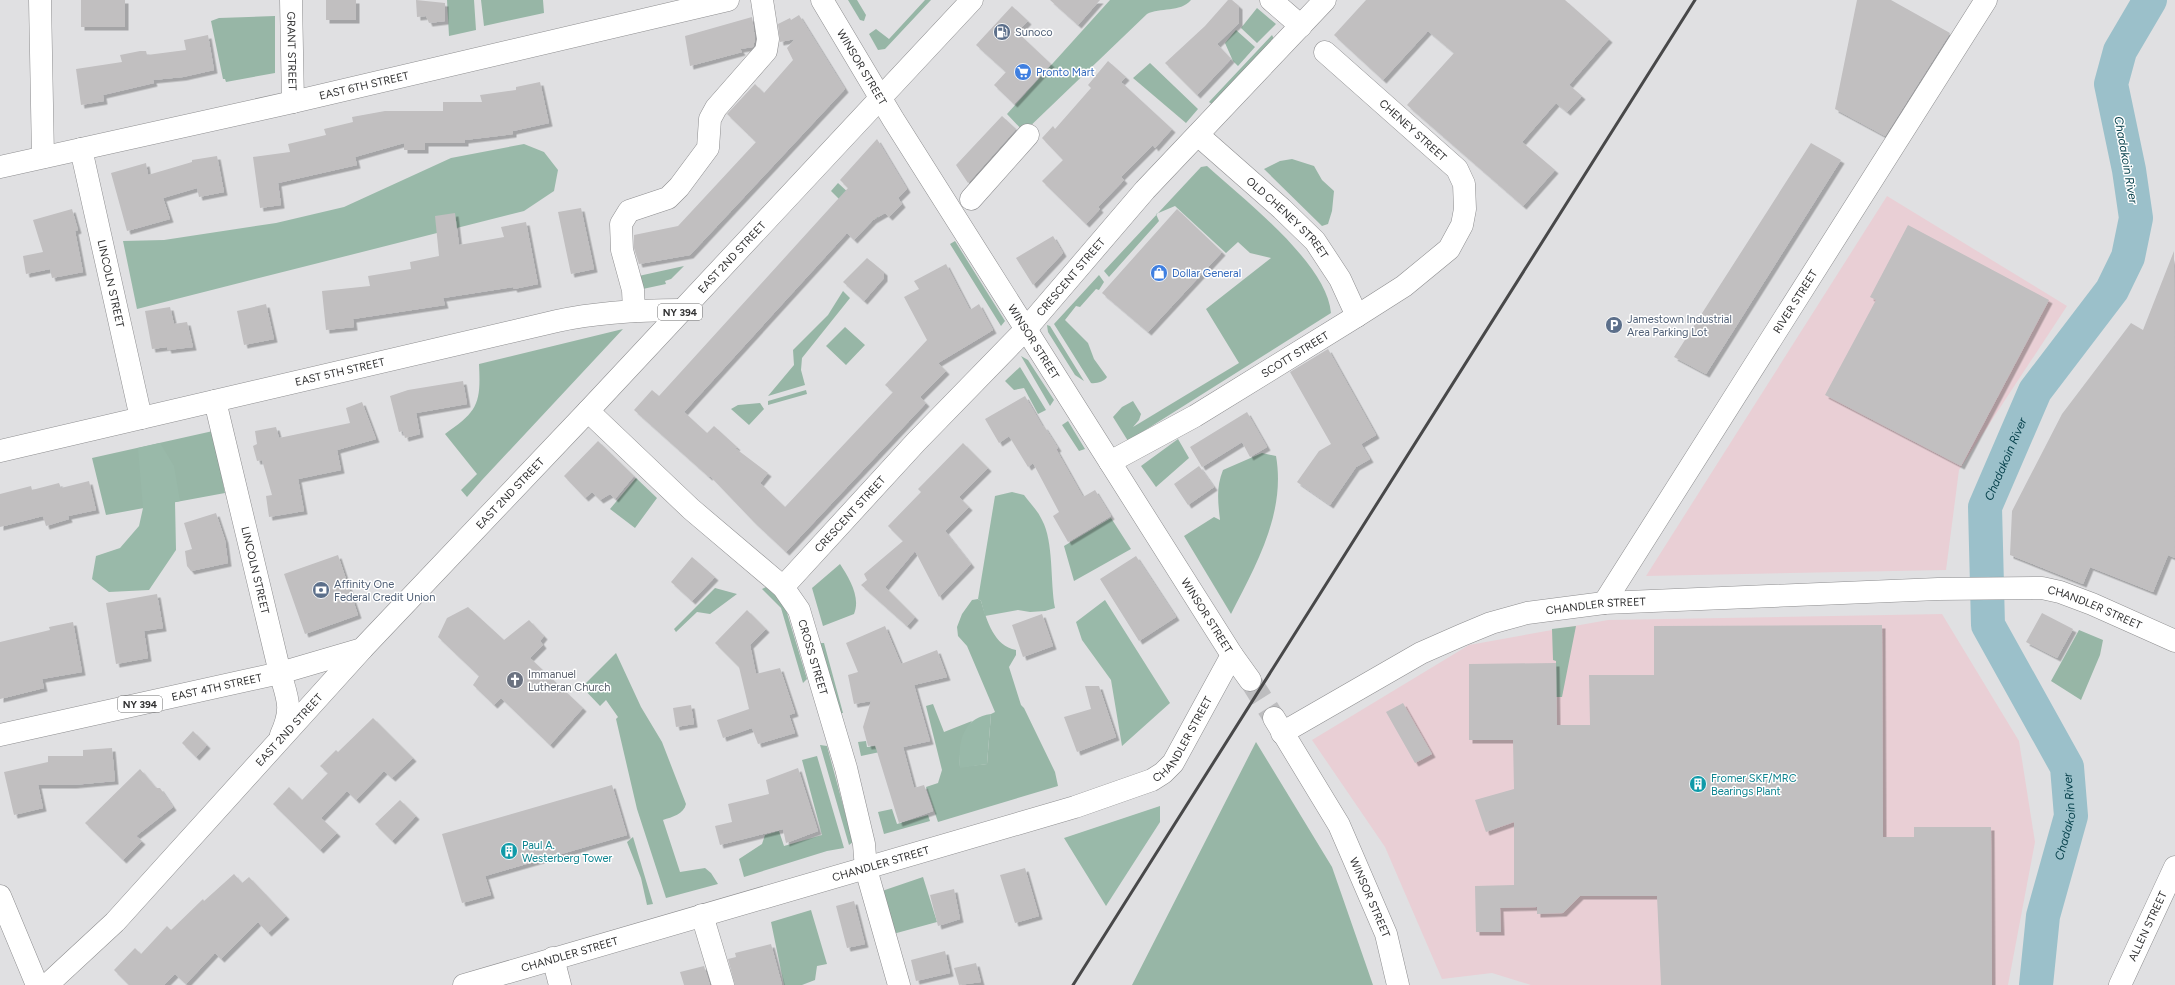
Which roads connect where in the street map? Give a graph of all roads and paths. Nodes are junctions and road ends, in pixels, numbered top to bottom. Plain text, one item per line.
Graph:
1 (40, 0) edge
2 (291, 0) edge
3 (728, 0) edge
4 (762, 0) edge
5 (822, 0) edge
6 (972, 0) edge
7 (1271, 0) edge
8 (1324, 0) edge
9 (1986, 0) edge
10 (1301, 26) junction
11 (1325, 52) dead end
12 (881, 98) junction
13 (294, 102) junction
14 (1028, 135) dead end
15 (1198, 135) junction
16 (81, 149) junction
17 (43, 157) junction
18 (0, 167) edge
19 (971, 199) dead end
20 (1462, 225) joint
21 (681, 310) junction
22 (634, 311) junction
23 (1357, 316) junction
24 (1026, 329) junction
25 (215, 401) junction
26 (588, 411) junction
27 (141, 418) junction
28 (0, 451) edge
29 (1110, 462) junction
30 (782, 587) junction
31 (1604, 603) junction
32 (2175, 641) edge
33 (362, 649) junction
34 (1232, 655) junction
35 (280, 673) junction
36 (1250, 680) tunnel mouth
37 (1278, 726) joint
38 (0, 735) edge
39 (279, 739) junction
40 (2175, 867) edge
41 (866, 869) junction
42 (0, 896) edge
43 (702, 915) junction
44 (553, 958) junction
45 (1397, 981) edge
46 (37, 985) edge
47 (47, 985) edge
48 (464, 985) edge
49 (560, 985) edge
50 (723, 985) edge
51 (899, 985) edge
52 (2120, 985) edge

1 - 17 street
2 - 13 street, GRANT STREET
3 - 13 street, EAST 6TH STREET
4 - 22 street
5 - 12 street, WINSOR STREET
6 - 12 street, EAST 2ND STREET / NY 394
7 - 10 street
8 - 10 street, CRESCENT STREET
9 - 31 street, RIVER STREET
10 - 15 street, CRESCENT STREET
11 - 20 street, CHENEY STREET
12 - 21 street, EAST 2ND STREET / NY 394
12 - 24 street, WINSOR STREET
13 - 16 street, EAST 6TH STREET
14 - 19 street
15 - 23 street, OLD CHENEY STREET
15 - 24 street, CRESCENT STREET
16 - 17 street, EAST 6TH STREET
16 - 27 street, LINCOLN STREET
17 - 18 street, EAST 6TH STREET
20 - 23 street, SCOTT STREET
21 - 22 street, EAST 5TH STREET
21 - 26 street, EAST 2ND STREET / NY 394
22 - 25 street, EAST 5TH STREET
23 - 29 street, SCOTT STREET
24 - 29 street, WINSOR STREET
24 - 30 street, CRESCENT STREET
25 - 27 street, EAST 5TH STREET
25 - 35 street, LINCOLN STREET
26 - 30 street, CROSS STREET
26 - 33 street, EAST 2ND STREET / NY 394
27 - 28 street, EAST 5TH STREET
29 - 34 street, WINSOR STREET
30 - 41 street, CROSS STREET
31 - 32 street, CHANDLER STREET
31 - 37 street, CHANDLER STREET
33 - 35 street, EAST 4TH STREET / NY 394
33 - 39 street, EAST 2ND STREET
34 - 36 street, WINSOR STREET
34 - 41 street, CHANDLER STREET
35 - 38 street, EAST 4TH STREET / NY 394
35 - 39 street, LINCOLN STREET
37 - 45 street, WINSOR STREET
39 - 47 street, EAST 2ND STREET
40 - 52 street, ALLEN STREET
41 - 43 street, CHANDLER STREET
41 - 51 street, CROSS STREET
42 - 46 street
43 - 44 street, CHANDLER STREET
43 - 50 street
44 - 48 street, CHANDLER STREET
44 - 49 street

